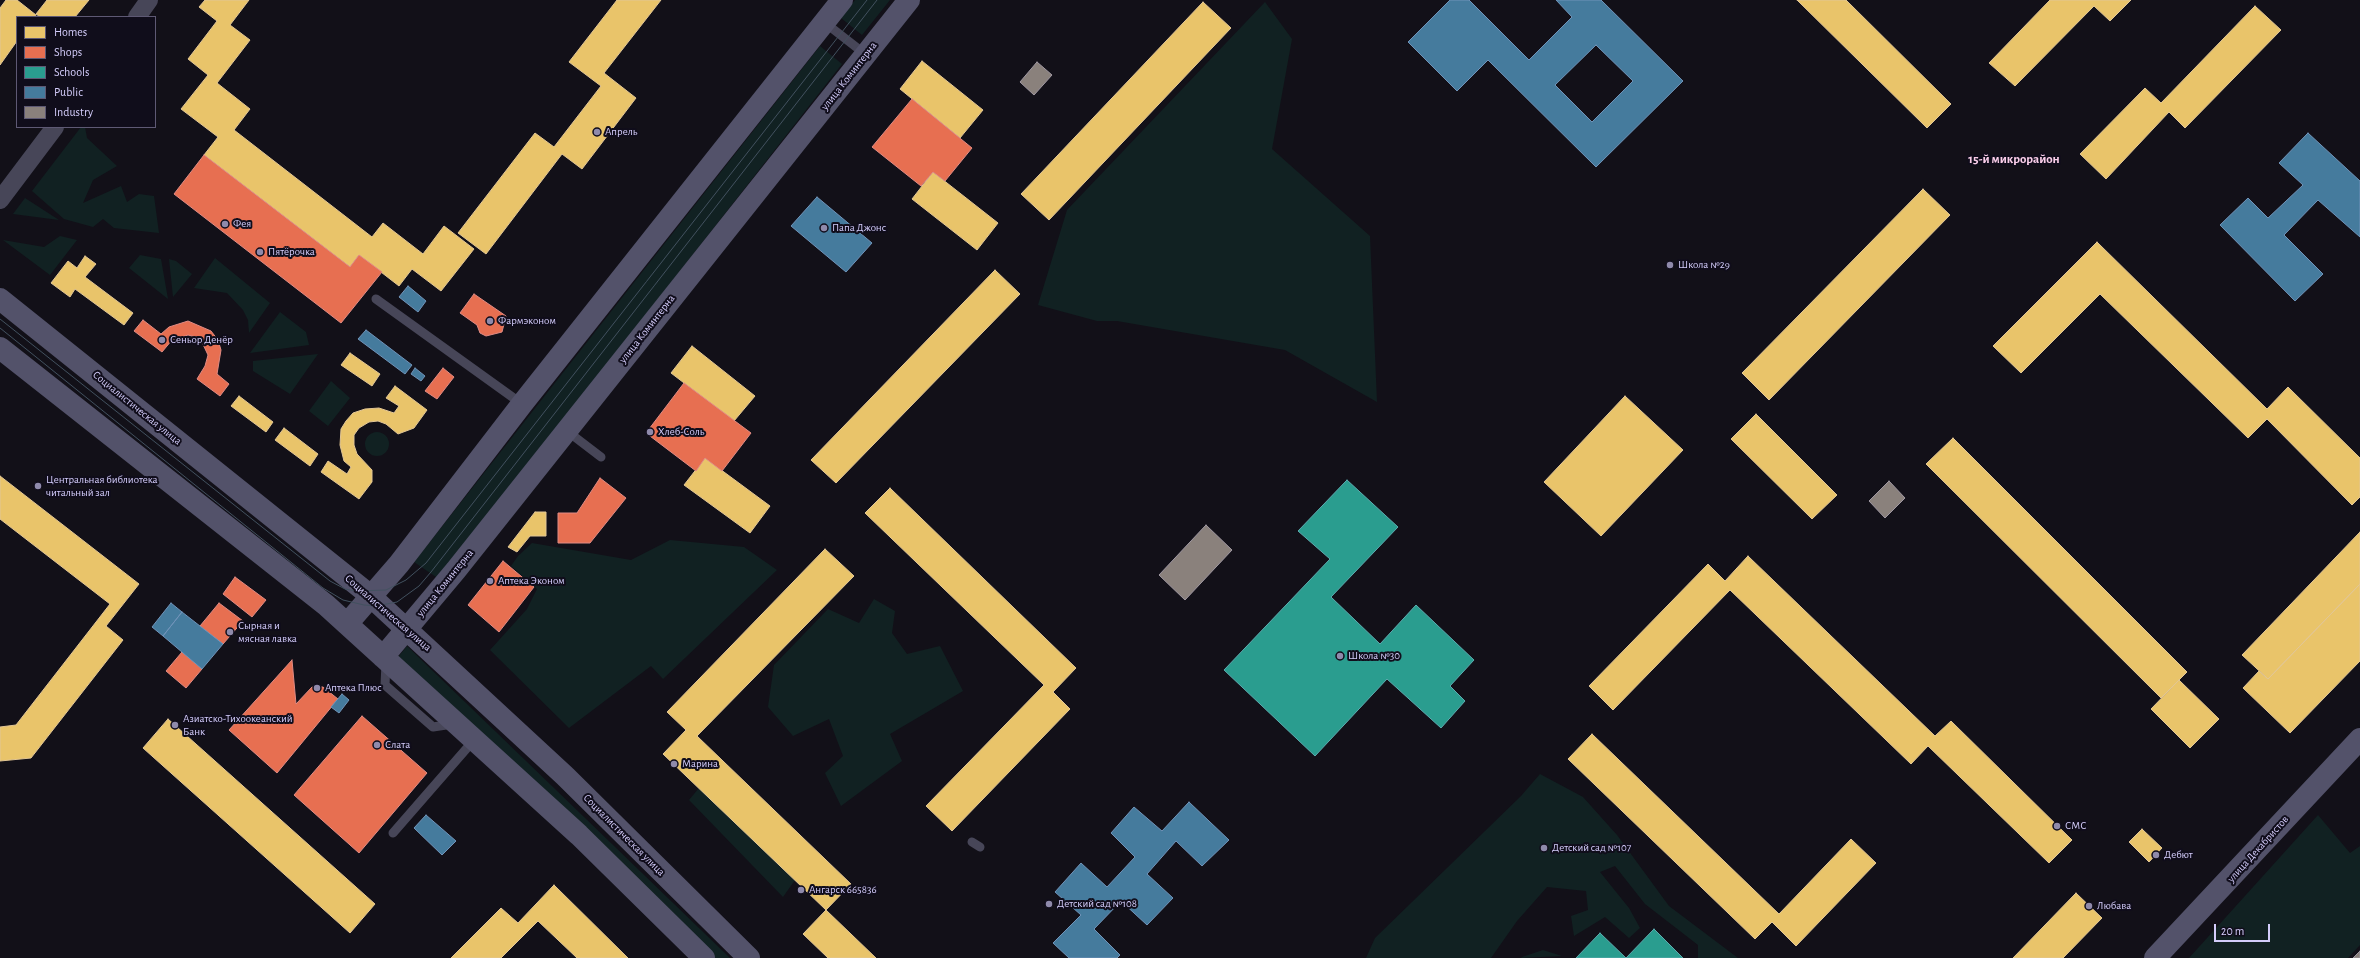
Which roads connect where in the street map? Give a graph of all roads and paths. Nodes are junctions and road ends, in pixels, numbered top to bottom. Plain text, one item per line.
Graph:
1 (149, 0) edge
2 (842, 0) edge
3 (909, 0) edge
4 (137, 16) edge
5 (824, 22) junction
6 (865, 54) junction
7 (53, 128) edge
8 (0, 200) edge
9 (0, 299) edge
10 (376, 299) dead end
11 (0, 348) edge
12 (522, 404) junction
13 (567, 431) junction
14 (601, 457) dead end
15 (371, 596) junction
16 (347, 624) junction
17 (408, 629) junction
18 (385, 658) junction
19 (474, 740) junction
20 (2360, 740) edge
21 (393, 833) dead end
22 (704, 958) edge
23 (749, 958) edge
24 (2155, 958) edge

1 - 4 street
2 - 5 street
3 - 6 street, улица Коминтерна
5 - 6 lane
5 - 12 street
6 - 13 street, улица Коминтерна
7 - 8 street
9 - 15 street, Социалистическая улица
10 - 12 lane
11 - 16 street
12 - 15 street
13 - 14 lane
13 - 17 street, улица Коминтерна
15 - 16 street
15 - 17 street, Социалистическая улица
16 - 18 street
17 - 18 street, улица Коминтерна
17 - 23 street, Социалистическая улица
18 - 19 street
19 - 21 lane
19 - 22 street
20 - 24 street, улица Декабристов

